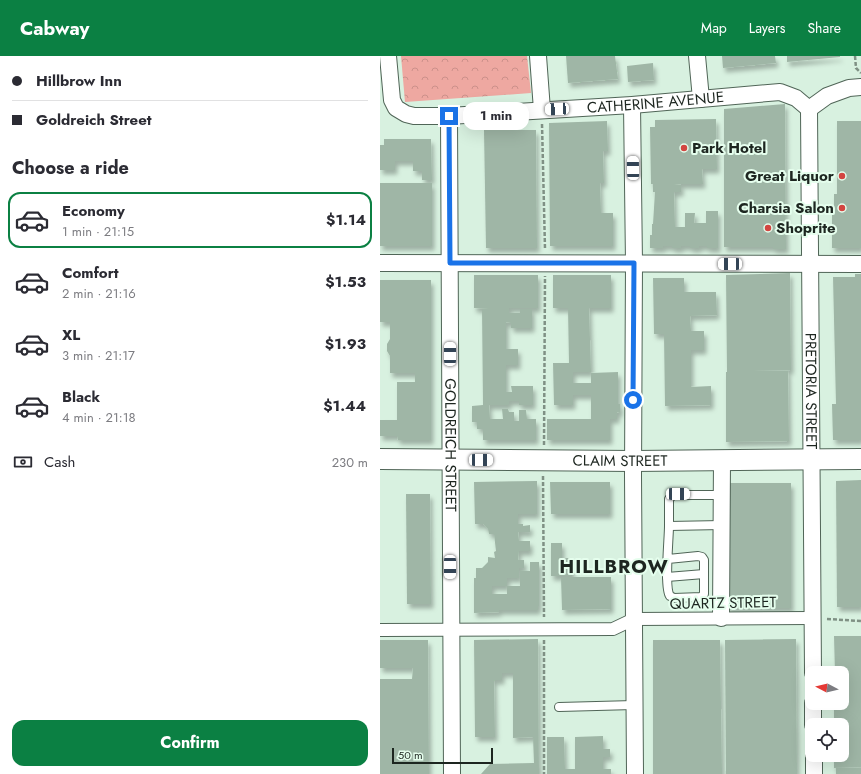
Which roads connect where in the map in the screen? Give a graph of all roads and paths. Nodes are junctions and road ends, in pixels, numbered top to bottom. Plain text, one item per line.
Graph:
1 (388, 56) edge
2 (538, 56) edge
3 (697, 56) edge
4 (855, 56) edge
5 (861, 74) edge
6 (385, 79) edge
7 (861, 87) edge
8 (701, 99) junction
9 (632, 104) junction
10 (808, 109) junction
11 (542, 110) junction
12 (449, 116) junction
13 (380, 263) edge
14 (450, 263) junction
15 (545, 263) junction
16 (634, 263) junction
17 (809, 264) junction
18 (861, 264) edge
19 (380, 459) edge
20 (811, 459) junction
21 (861, 459) edge
22 (450, 460) junction
23 (543, 460) junction
24 (633, 460) junction
25 (722, 460) junction
26 (722, 494) junction
27 (722, 524) junction
28 (669, 526) junction
29 (668, 559) junction
30 (704, 574) junction
31 (668, 577) junction
32 (721, 618) junction
33 (812, 618) junction
34 (634, 619) junction
35 (861, 621) edge
36 (544, 624) dead end
37 (450, 629) junction
38 (380, 630) edge
39 (544, 632) dead end
40 (813, 666) edge
41 (634, 705) junction
42 (559, 707) dead end
43 (814, 762) edge
44 (452, 774) edge
45 (544, 774) edge
46 (635, 774) edge
47 (814, 774) edge

1 - 6 street
2 - 11 street
3 - 8 street
4 - 5 path
6 - 12 street, CATHERINE AVENUE
7 - 10 street
8 - 9 street, CATHERINE AVENUE
8 - 10 street, CATHERINE AVENUE
9 - 11 street, CATHERINE AVENUE
9 - 16 street
10 - 17 street, PRETORIA STREET
11 - 12 street, CATHERINE AVENUE
11 - 15 path
12 - 14 street, GOLDREICH STREET
13 - 14 street
14 - 15 street
14 - 22 street, GOLDREICH STREET
15 - 16 street
15 - 23 path
16 - 17 street
16 - 24 street
17 - 18 street
17 - 20 street, PRETORIA STREET
19 - 22 street, CLAIM STREET
20 - 21 street, CLAIM STREET
20 - 25 street, CLAIM STREET
20 - 33 street, PRETORIA STREET
22 - 23 street, CLAIM STREET
22 - 37 street, GOLDREICH STREET
23 - 24 street, CLAIM STREET
23 - 36 path
24 - 25 street, CLAIM STREET
24 - 34 street
25 - 26 street
26 - 27 street
26 - 28 lane
27 - 28 lane
27 - 32 street
28 - 29 lane
29 - 30 lane
29 - 31 lane
30 - 31 lane
30 - 31 lane
32 - 33 street, QUARTZ STREET
32 - 34 street, QUARTZ STREET
33 - 35 path
33 - 40 street, PRETORIA STREET
34 - 37 street
34 - 41 street
37 - 38 street
37 - 44 street, GOLDREICH STREET
39 - 45 path
41 - 42 lane
41 - 46 street
43 - 47 street

